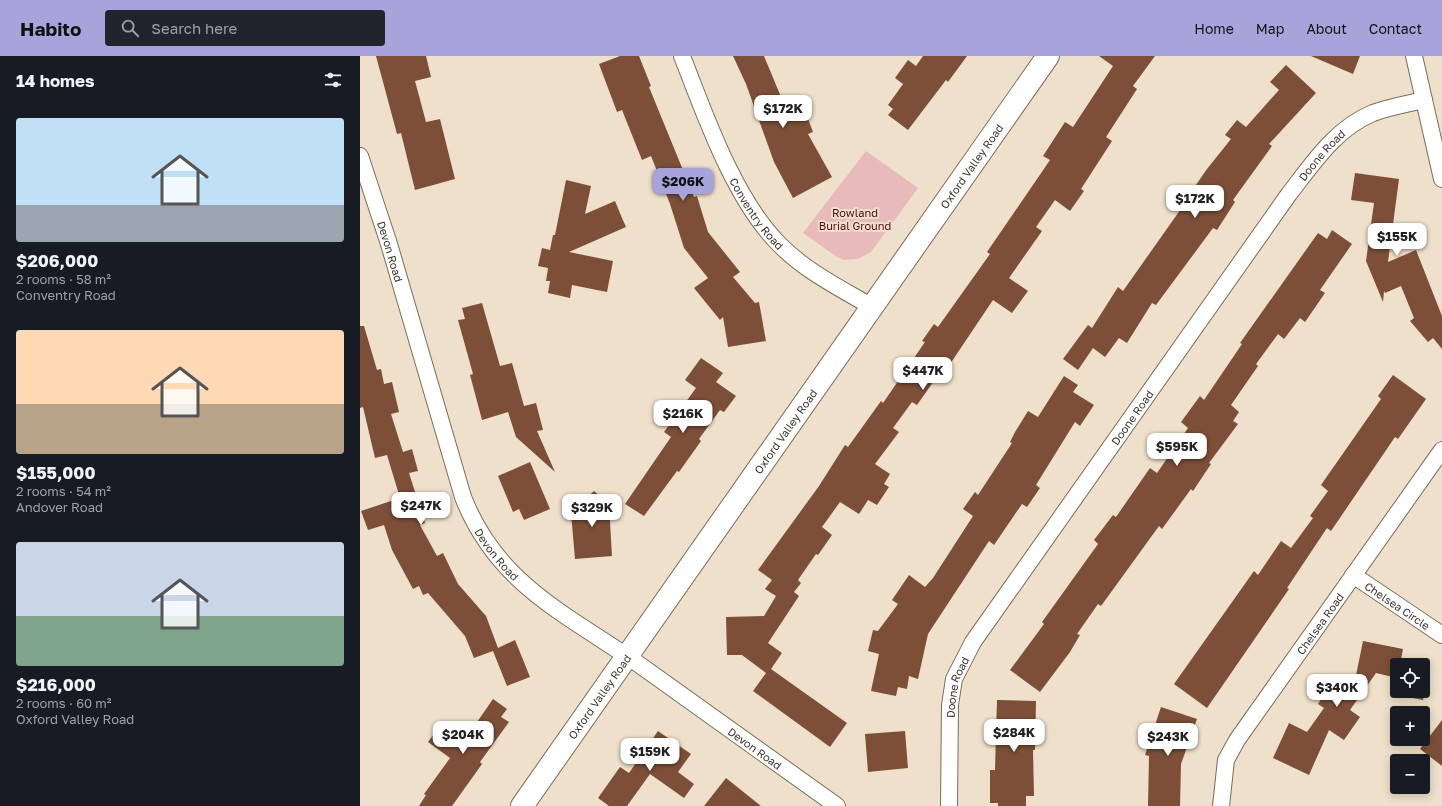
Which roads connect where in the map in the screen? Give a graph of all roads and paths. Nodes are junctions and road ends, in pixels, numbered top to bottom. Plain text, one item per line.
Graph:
1 (682, 56) edge
2 (1048, 56) edge
3 (1414, 56) edge
4 (1424, 100) junction
5 (360, 156) edge
6 (1442, 179) edge
7 (872, 307) junction
8 (1442, 450) edge
9 (1353, 575) junction
10 (1442, 635) edge
11 (626, 656) junction
12 (522, 806) edge
13 (836, 806) edge
14 (949, 806) edge
15 (1221, 806) edge

1 - 7 street, Conventry Road
2 - 7 main road, Oxford Valley Road
3 - 4 street
4 - 6 street
4 - 14 street, Doone Road
5 - 11 street, Devon Road
7 - 11 main road, Oxford Valley Road
8 - 9 street, Chelsea Road
9 - 10 street, Chelsea Circle
9 - 15 street, Chelsea Road
11 - 12 main road, Oxford Valley Road
11 - 13 street, Devon Road

